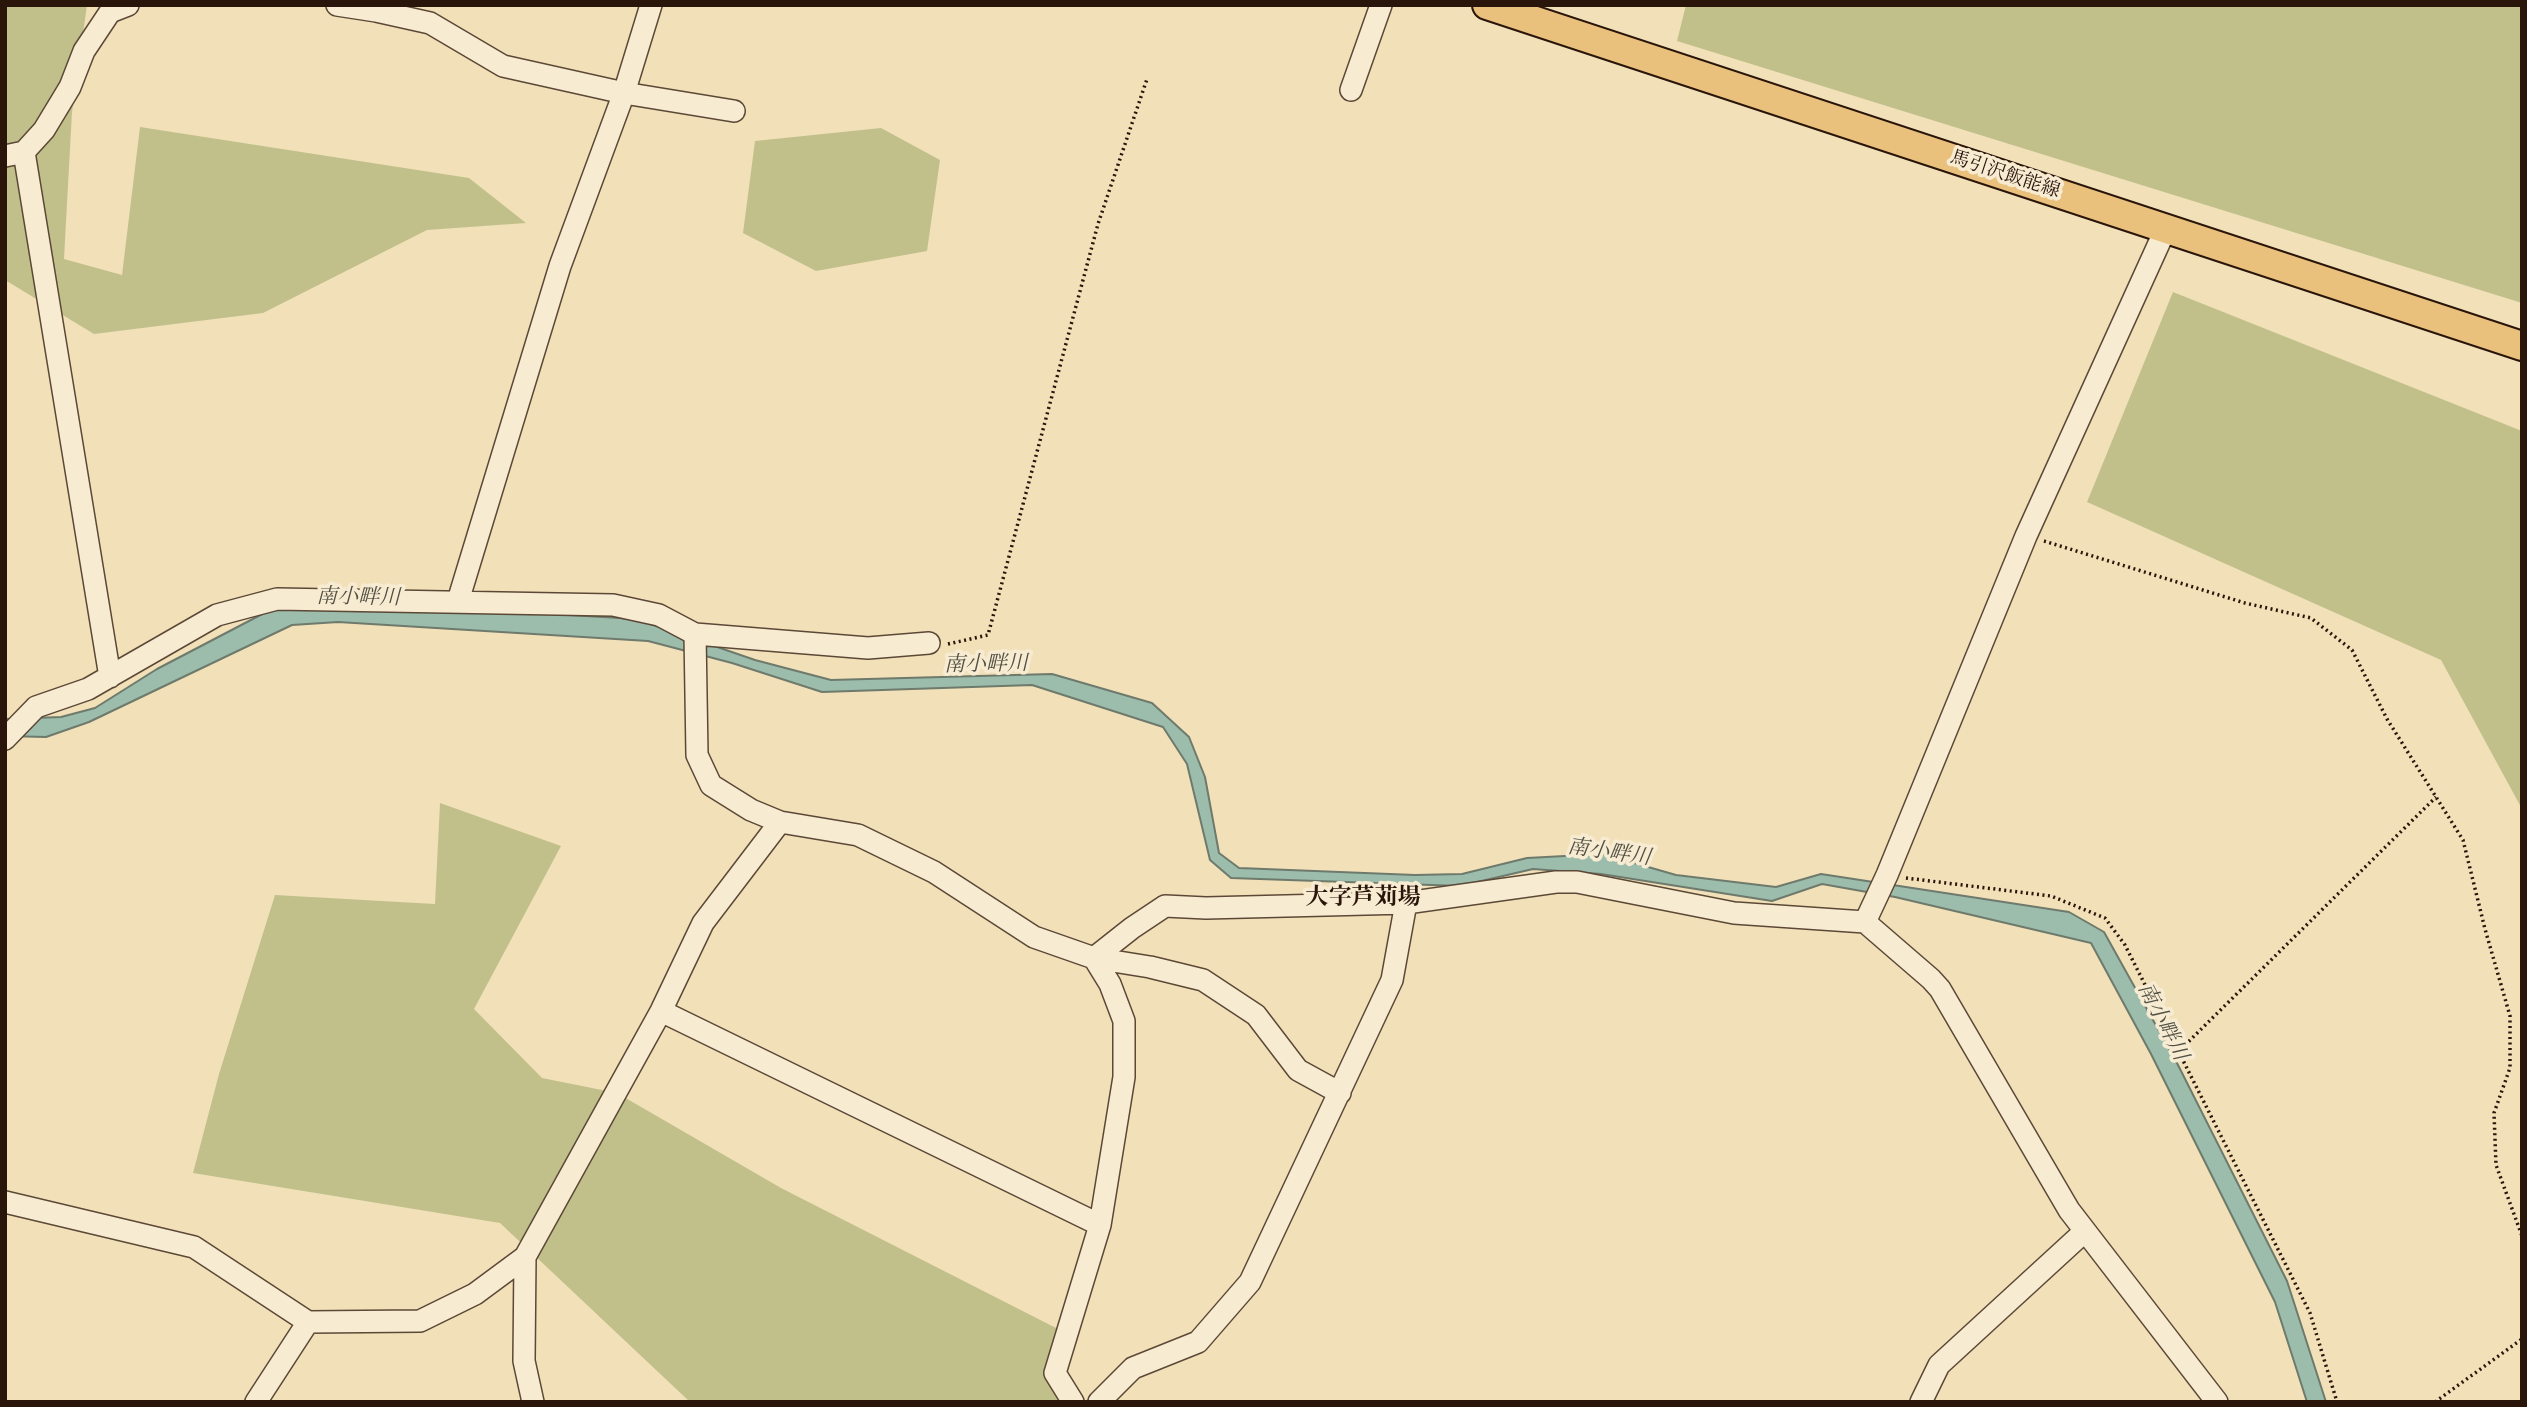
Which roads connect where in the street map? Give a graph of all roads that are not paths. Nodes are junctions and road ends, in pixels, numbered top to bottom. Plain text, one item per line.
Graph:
1 (337, 5) edge
2 (651, 5) edge
3 (1381, 5) edge
4 (1487, 5) edge
5 (117, 7) edge
6 (428, 14) edge
7 (1351, 90) dead end
8 (624, 93) junction
9 (734, 111) dead end
10 (15, 154) edge
11 (2166, 228) junction
12 (2522, 346) edge
13 (458, 601) junction
14 (695, 634) junction
15 (929, 643) road end
16 (110, 677) junction
17 (5, 739) edge
18 (780, 822) junction
19 (1406, 903) junction
20 (1869, 915) junction
21 (1094, 958) junction
22 (661, 1011) junction
23 (1340, 1093) junction
24 (5, 1202) edge
25 (1100, 1225) junction
26 (2084, 1233) junction
27 (525, 1257) junction
28 (308, 1322) junction
29 (256, 1402) edge
30 (533, 1402) edge
31 (1073, 1402) edge
32 (1099, 1402) edge
33 (1921, 1402) edge
34 (2217, 1402) edge

1 - 6 street
2 - 8 street
3 - 7 street
4 - 11 main road, 馬引沢飯能線
5 - 10 street
6 - 8 street
8 - 9 street
8 - 13 street
10 - 16 street
11 - 12 main road, 馬引沢飯能線
11 - 20 street
13 - 14 street
13 - 16 street
14 - 15 street
14 - 18 street
16 - 17 street
18 - 21 street
18 - 22 street
19 - 20 street
19 - 21 street
19 - 23 street
20 - 26 street
21 - 23 street
21 - 25 street
22 - 25 street
22 - 27 street
23 - 32 street
24 - 28 street
25 - 31 street
26 - 33 street
26 - 34 street
27 - 28 street
27 - 30 street
28 - 29 street

